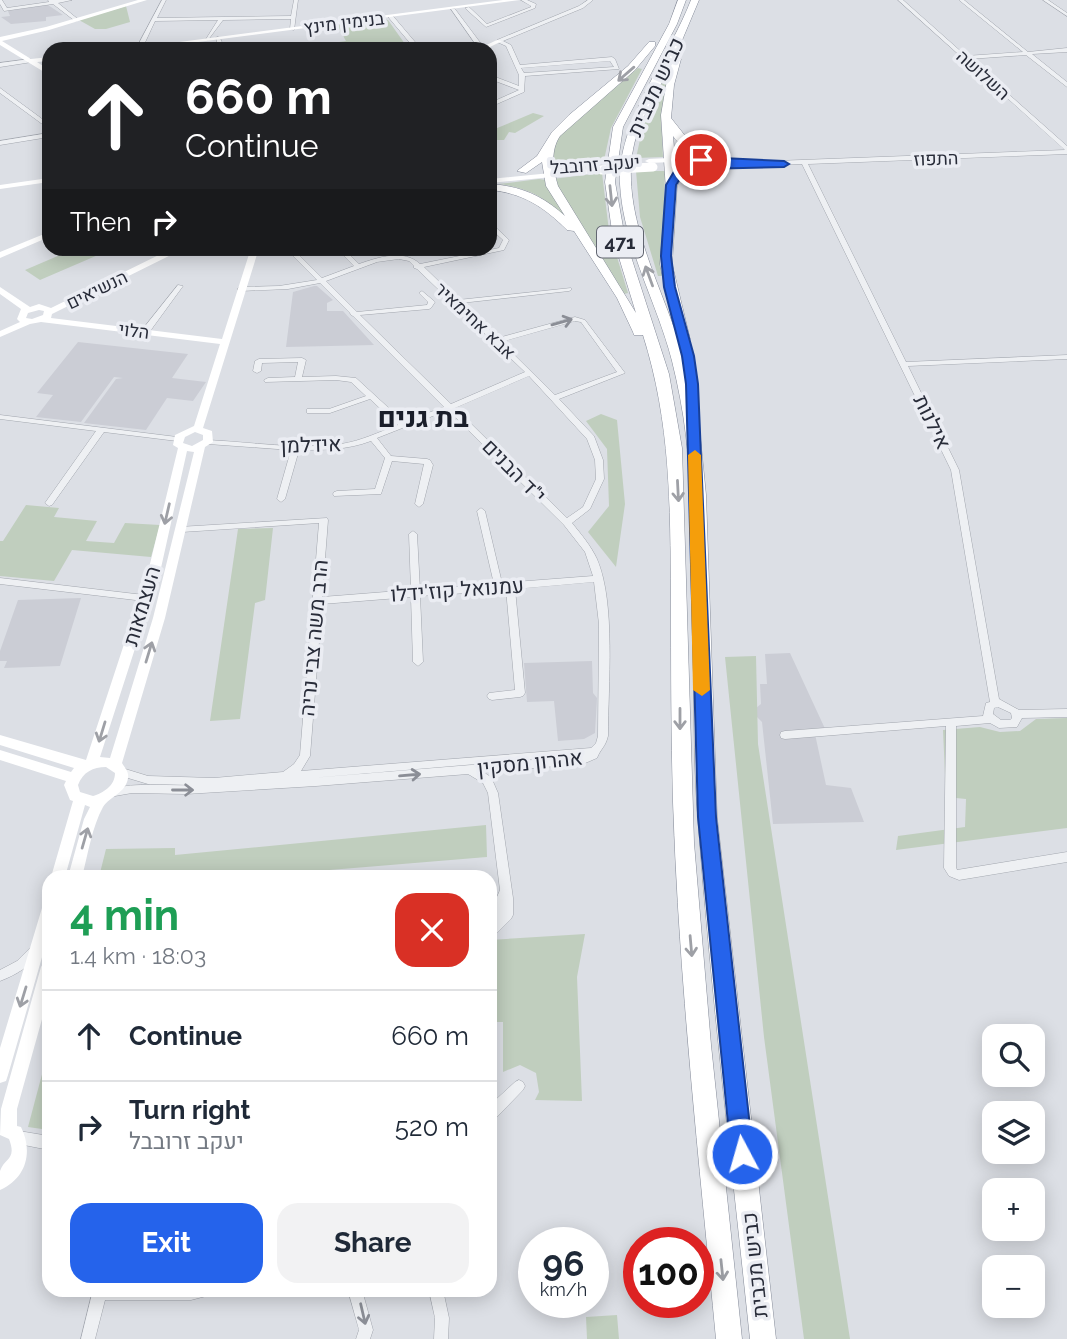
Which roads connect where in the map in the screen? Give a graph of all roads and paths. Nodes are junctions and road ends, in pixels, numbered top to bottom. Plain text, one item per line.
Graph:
1 (0, 0) edge
2 (70, 0) edge
3 (135, 0) edge
4 (144, 0) edge
5 (164, 0) edge
6 (296, 0) edge
7 (517, 0) edge
8 (523, 0) edge
9 (682, 0) edge
10 (695, 0) edge
11 (900, 0) edge
12 (961, 0) edge
13 (1045, 0) edge
14 (51, 1) edge
15 (584, 1) edge
16 (467, 8) junction
17 (453, 10) junction
18 (1067, 15) edge
19 (294, 17) junction
20 (391, 17) junction
21 (75, 19) junction
22 (221, 19) junction
23 (154, 20) junction
24 (687, 22) junction
25 (292, 29) junction
26 (4, 38) edge
27 (218, 38) junction
28 (208, 39) junction
29 (499, 41) joint
30 (142, 42) edge
31 (196, 42) edge
32 (219, 42) edge
33 (412, 42) edge
34 (477, 42) edge
35 (1067, 50) edge
36 (1026, 54) junction
37 (42, 58) edge
38 (965, 58) junction
39 (30, 61) junction
40 (42, 61) edge
41 (0, 65) edge
42 (518, 67) junction
43 (42, 69) edge
44 (522, 75) junction
45 (497, 80) edge
46 (1067, 85) edge
47 (522, 89) junction
48 (0, 90) edge
49 (13, 100) junction
50 (0, 102) edge
51 (497, 102) edge
52 (666, 108) junction
53 (42, 122) edge
54 (42, 136) edge
55 (0, 143) edge
56 (550, 144) junction
57 (1067, 151) edge
58 (730, 160) junction
59 (669, 163) junction
60 (805, 163) junction
61 (784, 164) junction
62 (701, 166) junction
63 (600, 167) joint
64 (522, 171) junction
65 (547, 171) junction
66 (497, 174) edge
67 (42, 181) edge
68 (497, 182) edge
69 (497, 185) edge
70 (671, 185) junction
71 (0, 187) edge
72 (497, 231) edge
73 (42, 237) edge
74 (497, 250) edge
75 (0, 255) edge
76 (155, 256) edge
77 (164, 256) edge
78 (252, 256) edge
79 (296, 256) edge
80 (347, 256) edge
81 (415, 256) edge
82 (464, 256) edge
83 (372, 263) junction
84 (603, 264) junction
85 (415, 265) junction
86 (359, 267) junction
87 (319, 281) junction
88 (180, 286) dead end
89 (240, 289) junction
90 (569, 289) dead end
91 (0, 290) edge
92 (422, 293) dead end
93 (456, 302) junction
94 (27, 309) junction
95 (47, 310) junction
96 (353, 314) junction
97 (24, 320) junction
98 (43, 320) junction
99 (0, 327) edge
100 (145, 332) junction
101 (0, 334) edge
102 (496, 341) junction
103 (225, 342) junction
104 (1067, 357) edge
105 (904, 365) junction
106 (257, 371) dead end
107 (530, 373) junction
108 (298, 379) junction
109 (268, 380) dead end
110 (372, 396) junction
111 (554, 398) junction
112 (668, 399) junction
113 (450, 407) junction
114 (310, 411) dead end
115 (2, 420) edge
116 (403, 425) junction
117 (692, 428) junction
118 (102, 429) junction
119 (198, 429) junction
120 (372, 437) junction
121 (180, 443) junction
122 (204, 445) junction
123 (296, 448) junction
124 (389, 458) junction
125 (337, 494) dead end
126 (281, 499) dead end
127 (49, 503) dead end
128 (419, 504) dead end
129 (481, 511) dead end
130 (567, 523) junction
131 (182, 529) junction
132 (413, 534) dead end
133 (598, 579) junction
134 (0, 581) edge
135 (510, 587) junction
136 (499, 588) junction
137 (416, 593) junction
138 (144, 598) junction
139 (317, 601) junction
140 (418, 662) dead end
141 (492, 696) dead end
142 (995, 703) junction
143 (1067, 713) edge
144 (1017, 714) junction
145 (991, 719) junction
146 (951, 722) junction
147 (785, 735) dead end
148 (0, 740) edge
149 (593, 752) junction
150 (0, 755) edge
151 (305, 756) junction
152 (89, 765) junction
153 (507, 766) junction
154 (118, 768) junction
155 (468, 770) junction
156 (327, 774) junction
157 (284, 777) junction
158 (73, 778) junction
159 (115, 792) junction
160 (494, 793) junction
161 (80, 799) junction
162 (100, 800) junction
163 (1067, 857) edge
164 (60, 870) edge
165 (77, 870) edge
166 (504, 886) junction
167 (497, 911) edge
168 (497, 925) edge
169 (42, 933) edge
170 (38, 948) junction
171 (0, 976) edge
172 (42, 1000) edge
173 (0, 1075) edge
174 (519, 1086) dead end
175 (497, 1107) edge
176 (9, 1131) edge
177 (42, 1141) edge
178 (0, 1181) edge
179 (98, 1297) edge
180 (357, 1297) edge
181 (438, 1297) edge
182 (88, 1339) edge
183 (363, 1339) edge
184 (441, 1339) edge
185 (729, 1339) edge
186 (763, 1339) edge

1 - 14 street
2 - 14 street
3 - 21 main road
4 - 21 main road
5 - 23 street
6 - 19 street
7 - 16 main road, בנימין מינץ
8 - 16 street
9 -> 56 highway
9 -> 112 highway, כביש מכבית / 471
10 - 24 highway, כביש מכבית / 471
11 - 38 street, השלושה
12 - 36 street
13 - 18 street
14 - 21 street
15 - 29 street
16 - 17 main road, בנימין מינץ
17 - 20 main road, בנימין מינץ
17 - 34 street
19 - 22 street
19 - 25 street
20 - 25 main road, בנימין מינץ
20 - 33 street
21 - 26 main road
21 - 26 main road
22 - 23 street
22 - 28 street
23 - 30 street
24 - 52 highway
117 -> 24 highway, כביש מכבית / 471
25 - 27 main road, בנימין מינץ
26 - 37 main road
26 - 39 main road
27 - 28 main road, בנימין מינץ
27 - 32 street
28 - 31 main road, בנימין מינץ
29 - 42 street
35 - 36 street
36 - 38 street
36 - 46 street
38 - 57 street, השלושה
39 - 40 main road
39 - 41 street
39 - 43 main road
42 - 44 street
42 - 44 street
44 - 47 street
45 - 47 street
47 - 51 street
48 - 49 street
49 - 50 street
49 - 53 street
52 - 58 highway
52 - 59 highway
54 - 55 street
56 - 64 highway
56 - 65 highway
57 - 60 street, התפוז
58 - 59 street, יעקב זרובבל
58 - 61 street, יעקב זרובבל
59 - 62 street, יעקב זרובבל
59 - 63 main road, יעקב זרובבל, bridge
59 - 70 highway
60 - 61 street, יעקב זרובבל
60 - 105 street, אילנות
61 - 62 street, יעקב זרובבל
62 - 70 highway
63 - 65 main road, יעקב זרובבל
64 - 65 main road, יעקב זרובבל
64 - 66 main road, יעקב זרובבל
65 - 68 main road, יעקב זרובבל
65 - 84 highway
67 - 71 main road
69 - 84 highway
70 - 117 highway
72 - 74 street
73 - 75 main road
76 - 95 main road, הנשיאים
77 - 95 main road, הנשיאים
78 - 89 main road
79 - 87 street, י"ד הבנים
80 - 86 street
81 - 85 street
82 - 85 street
83 - 85 street
83 - 85 street
83 - 86 street
84 - 112 highway
85 - 93 street, אבא אחימאיר
86 - 87 street
87 - 89 street
87 - 96 street, י"ד הבנים
88 - 100 street
89 - 103 main road
90 - 93 street
91 - 94 main road
92 - 96 street
93 - 102 street, אבא אחימאיר
94 - 95 main road
94 - 97 main road
95 - 98 main road
96 - 113 street, י"ד הבנים
97 - 98 main road, הלוי
97 - 99 main road
97 - 101 main road
98 - 100 main road, הלוי
100 - 103 main road, הלוי
102 - 107 street, אבא אחימאיר
102 -> 111 street
103 - 119 main road
104 - 105 street
105 - 142 street, אילנות
106 - 108 street
107 - 111 street, אבא אחימאיר
107 - 113 street, אידלמן
108 - 109 street
108 - 110 street
110 - 114 street
110 - 116 street
111 - 130 street, אבא אחימאיר
112 -> 185 highway, כביש מכבית / 471
113 - 116 street, אידלמן
113 - 130 street, י"ד הבנים
115 - 118 street
116 - 120 street, אידלמן
117 - 186 highway, כביש מכבית / 471
118 - 121 street
118 - 127 street
119 - 121 main road
119 - 122 main road
120 - 123 street, אידלמן
120 - 124 street
121 - 122 main road
121 -> 138 main road, העצמאות
122 - 123 street, אידלמן
122 - 131 main road, העצמאות
123 - 126 street
124 - 125 street
124 - 128 street
129 - 136 street
130 - 133 street, י"ד הבנים
131 - 139 street, הרב משה צבי נריה
154 -> 131 main road, העצמאות
132 - 137 street
133 - 135 street, עמנואל קוז'ידלו
133 - 149 street, י"ד הבנים
134 - 138 street
135 - 136 street, עמנואל קוז'ידלו
135 - 141 street
136 - 137 street, עמנואל קוז'ידלו
137 - 139 street, עמנואל קוז'ידלו
137 - 140 street
138 -> 152 main road, העצמאות
139 - 151 street, הרב משה צבי נריה
142 - 144 street
142 - 145 street
143 - 144 street
144 - 145 street
145 - 146 street
146 - 147 street
146 - 163 street
148 - 152 main road
149 - 153 street, אהרון מסקין
149 - 156 street, אהרון מסקין
150 - 158 main road
151 - 156 street
151 - 157 street
152 - 154 main road
152 - 158 main road
153 - 155 street, אהרון מסקין
153 - 160 street
154 - 157 street, אהרון מסקין
154 - 159 main road
159 -> 155 street, אהרון מסקין
155 - 160 street
156 - 157 street, אהרון מסקין
158 - 161 main road
159 - 162 main road
160 - 166 street
161 - 162 main road
161 - 164 main road
165 -> 162 main road
166 - 167 street
166 - 168 street
169 - 170 main road
170 - 171 street
170 -> 173 main road
172 - 176 main road
174 - 175 street
176 - 177 street
176 - 178 main road
179 - 182 street
180 -> 183 street
181 - 184 street

